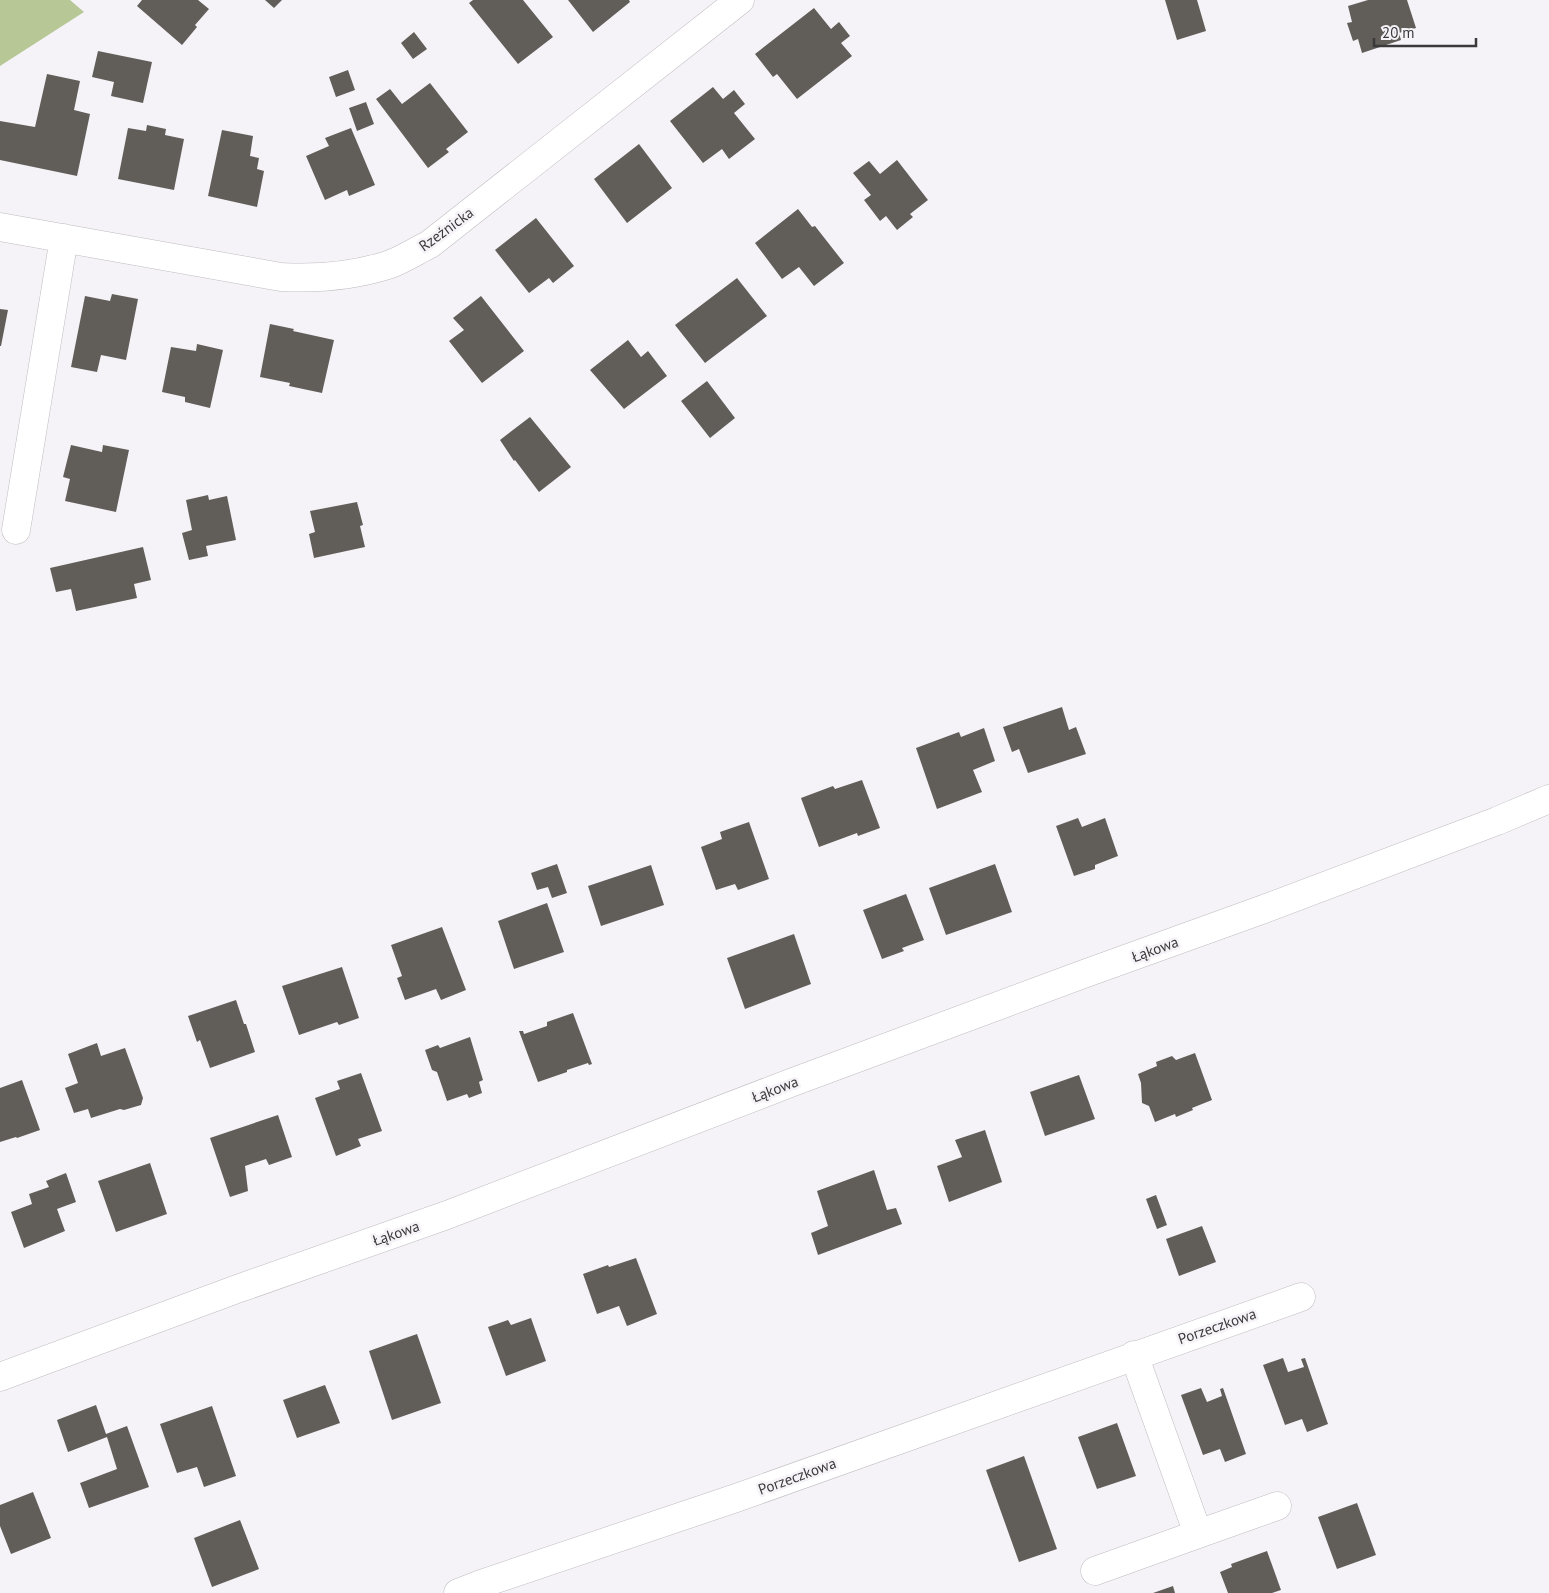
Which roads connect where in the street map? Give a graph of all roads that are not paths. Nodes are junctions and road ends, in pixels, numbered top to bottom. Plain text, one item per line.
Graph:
1 (740, 0) edge
2 (0, 227) edge
3 (64, 238) junction
4 (16, 530) dead end
5 (1549, 799) edge
6 (1301, 1297) dead end
7 (1134, 1356) junction
8 (0, 1376) edge
9 (1277, 1506) dead end
10 (1198, 1534) junction
11 (1095, 1571) dead end
12 (458, 1593) edge

1 - 3 street, Rzeźnicka
2 - 3 street, Rzeźnicka
3 - 4 street
5 - 8 street, Łąkowa
6 - 7 street, Porzeczkowa
7 - 10 street
7 - 12 street, Porzeczkowa
9 - 10 street
10 - 11 street

